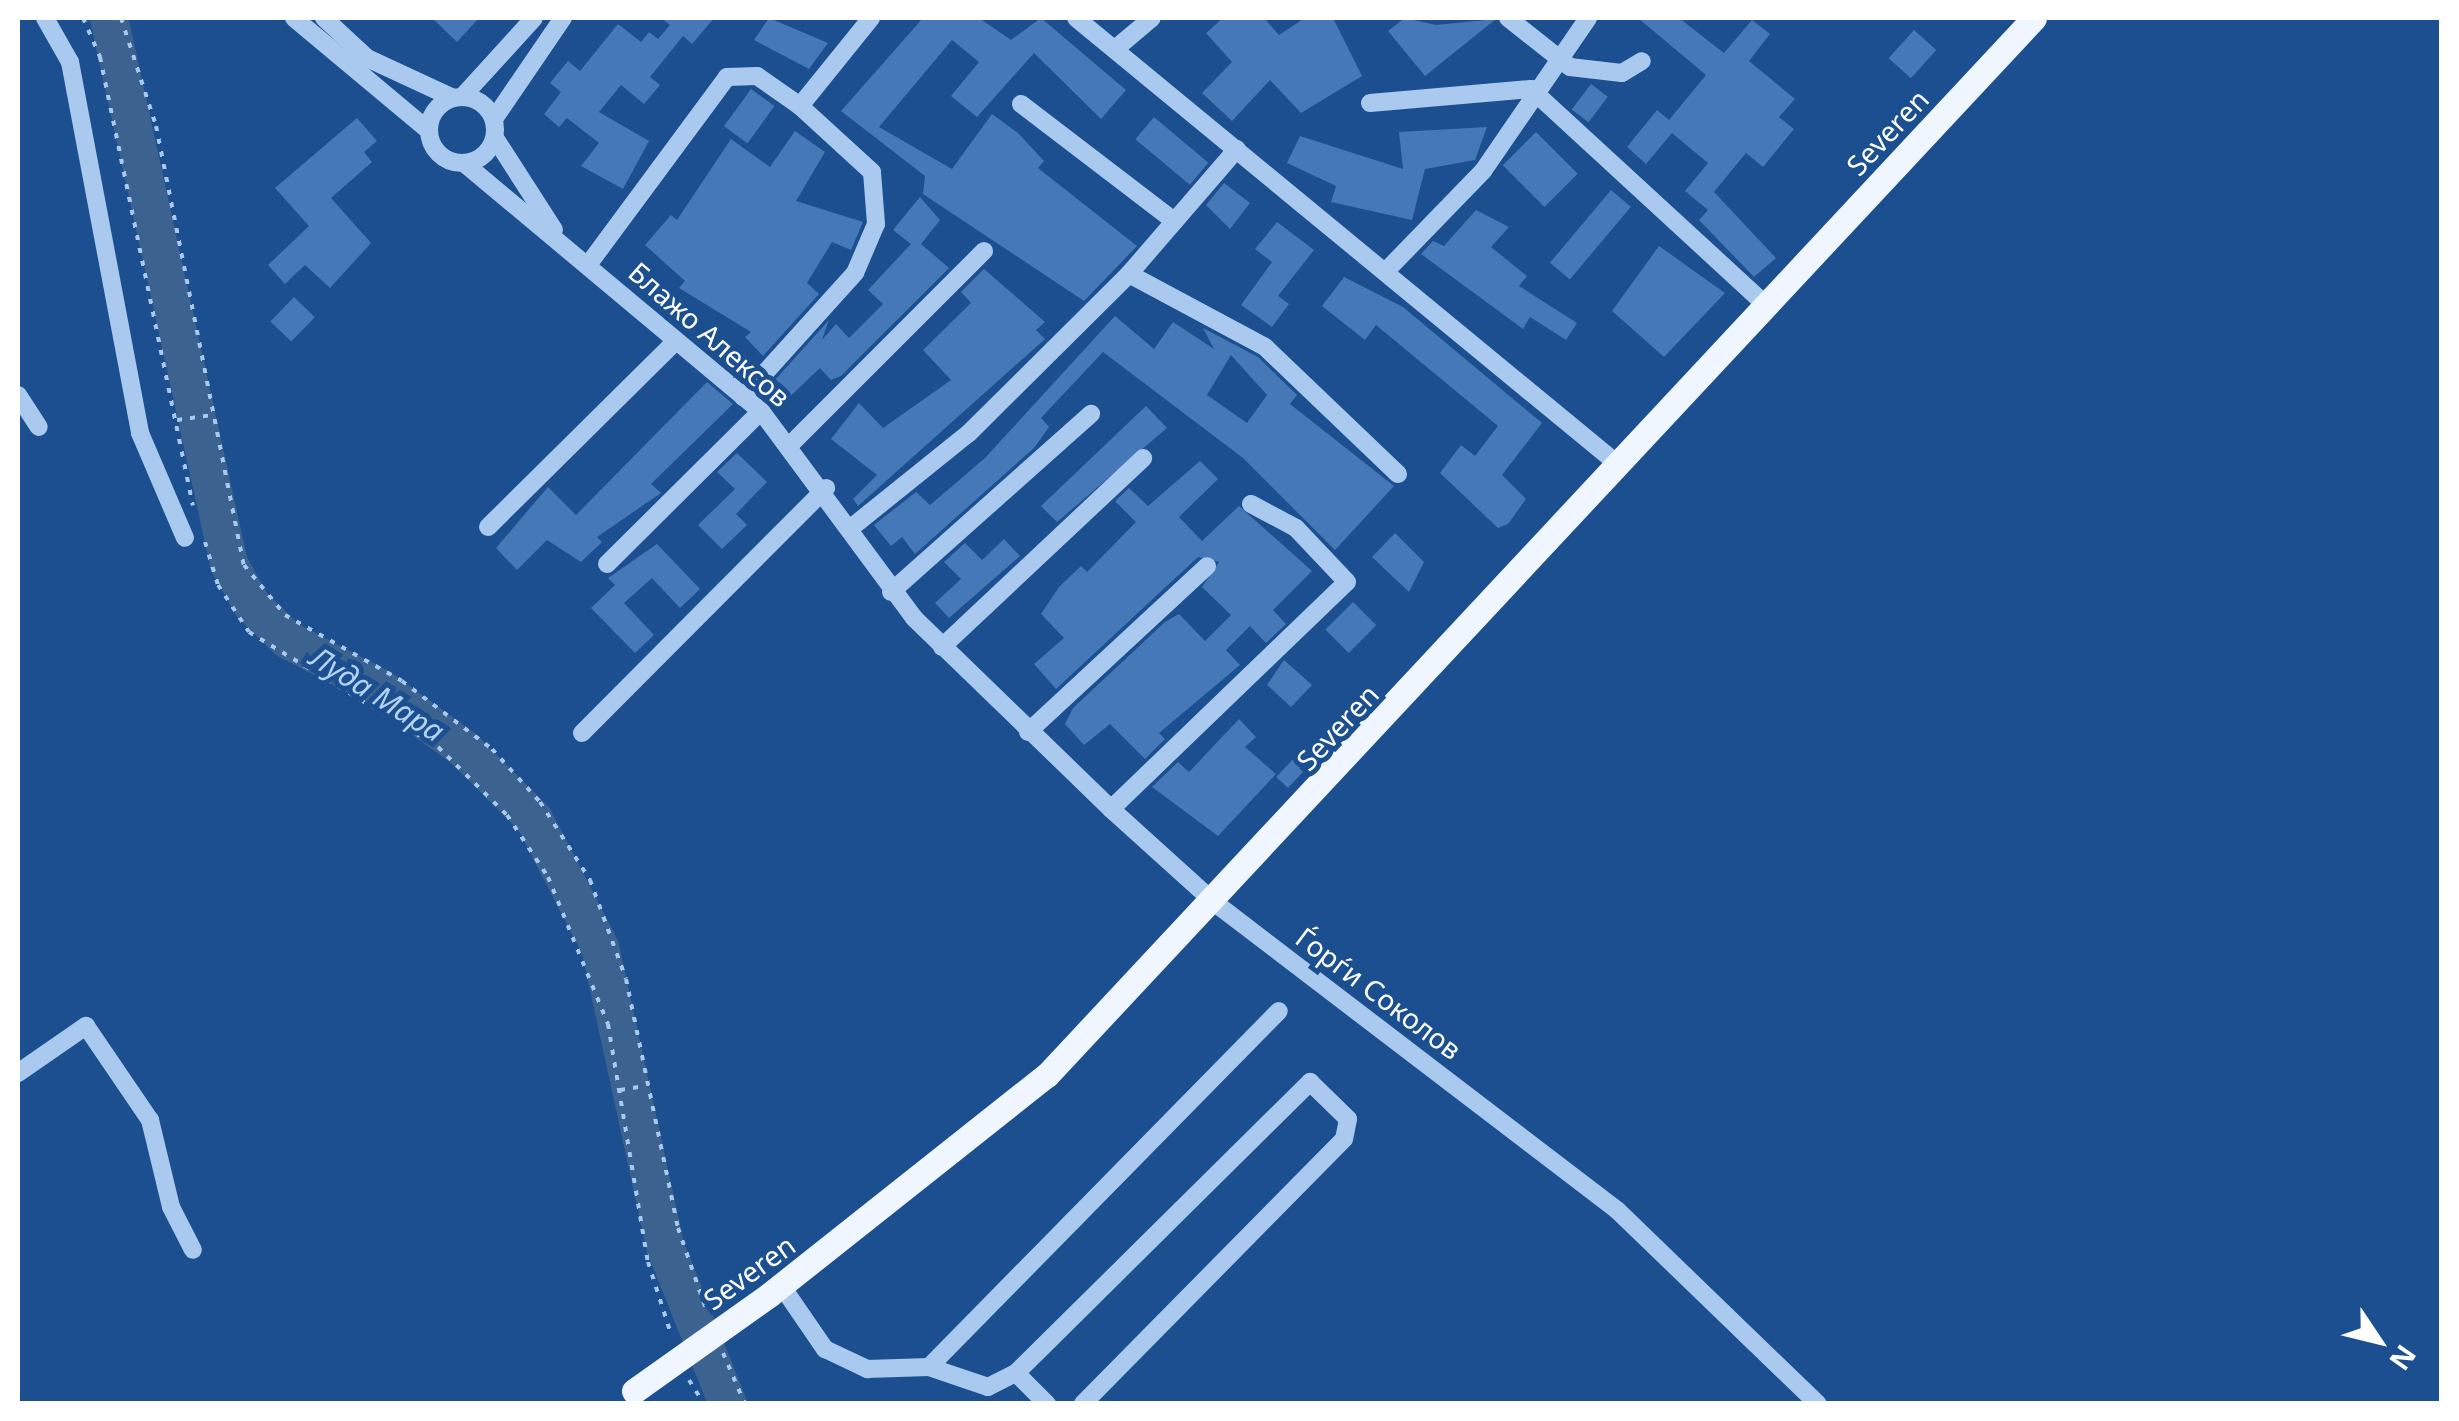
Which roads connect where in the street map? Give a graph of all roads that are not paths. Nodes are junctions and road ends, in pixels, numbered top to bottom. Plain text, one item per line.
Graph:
1 (45, 18) edge
2 (294, 18) edge
3 (324, 18) edge
4 (534, 18) edge
5 (563, 18) edge
6 (871, 18) edge
7 (1076, 18) edge
8 (1152, 18) edge
9 (1508, 18) edge
10 (1588, 18) edge
11 (2034, 18) edge
12 (1116, 49) junction
13 (1552, 61) junction
14 (1642, 62) dead end
15 (1531, 88) junction
16 (458, 97) junction
17 (1370, 103) dead end
18 (1021, 104) dead end
19 (800, 106) junction
20 (494, 118) junction
21 (429, 130) junction
22 (495, 138) junction
23 (1237, 149) junction
24 (464, 163) junction
25 (1174, 220) junction
26 (565, 247) junction
27 (984, 251) dead end
28 (588, 265) junction
29 (1386, 271) junction
30 (1130, 274) junction
31 (1766, 306) junction
32 (674, 343) junction
33 (18, 395) edge
34 (744, 398) junction
35 (761, 410) junction
36 (1091, 414) dead end
37 (40, 427) dead end
38 (792, 444) junction
39 (1144, 458) dead end
40 (1620, 466) junction
41 (1398, 474) dead end
42 (826, 488) junction
43 (1251, 504) dead end
44 (488, 527) dead end
45 (852, 527) junction
46 (194, 536) road end
47 (607, 564) dead end
48 (1207, 566) dead end
49 (891, 592) junction
50 (914, 618) joint
51 (942, 647) junction
52 (1028, 732) junction
53 (582, 733) dead end
54 (1111, 809) junction
55 (1215, 902) junction
56 (1279, 1011) dead end
57 (18, 1073) edge
58 (193, 1250) dead end
59 (775, 1290) junction
60 (928, 1367) junction
61 (1016, 1373) junction
62 (625, 1397) edge
63 (1048, 1404) edge
64 (1084, 1404) edge
65 (1818, 1404) edge

1 - 46 street
2 - 21 street
3 - 16 street
4 - 16 street
5 - 20 street
6 - 19 street
7 - 12 street
8 - 12 street
9 - 13 street
10 - 13 street
11 - 31 main road, Severen
12 - 23 street
13 - 14 street
13 - 15 street
15 - 17 street
15 - 29 street
15 - 31 street
16 - 20 street
16 - 21 street
18 - 25 street
19 - 28 street
19 - 34 street
20 - 22 street
21 - 24 street
22 - 24 street
22 - 26 street, Блажо Алексов
23 - 25 street
23 - 29 street
24 - 26 street, Блажо Алексов
25 - 30 street
26 - 28 street, Блажо Алексов
27 - 38 street
28 - 32 street, Блажо Алексов
29 - 40 street
30 - 41 street
30 - 45 street
31 - 40 main road, Severen
32 - 34 street, Блажо Алексов
32 - 44 street
33 - 37 street
34 - 35 street, Блажо Алексов
35 - 38 street, Блажо Алексов
35 - 47 street
36 - 49 street
38 - 42 street, Блажо Алексов
39 - 51 street
40 - 55 main road, Severen
42 - 45 street, Блажо Алексов
42 - 53 street
43 - 54 street
45 - 49 street, Блажо Алексов
48 - 52 street
49 - 50 street, Блажо Алексов
50 - 51 street, Ѓорѓи Соколов
51 - 52 street, Ѓорѓи Соколов
52 - 54 street, Ѓорѓи Соколов
54 - 55 street, Ѓорѓи Соколов
55 - 59 main road, Severen
55 - 65 street, Ѓорѓи Соколов
56 - 60 street
57 - 58 street
59 - 60 street
59 - 62 main road, Severen, bridge
60 - 61 street
61 - 63 street
61 - 64 street

